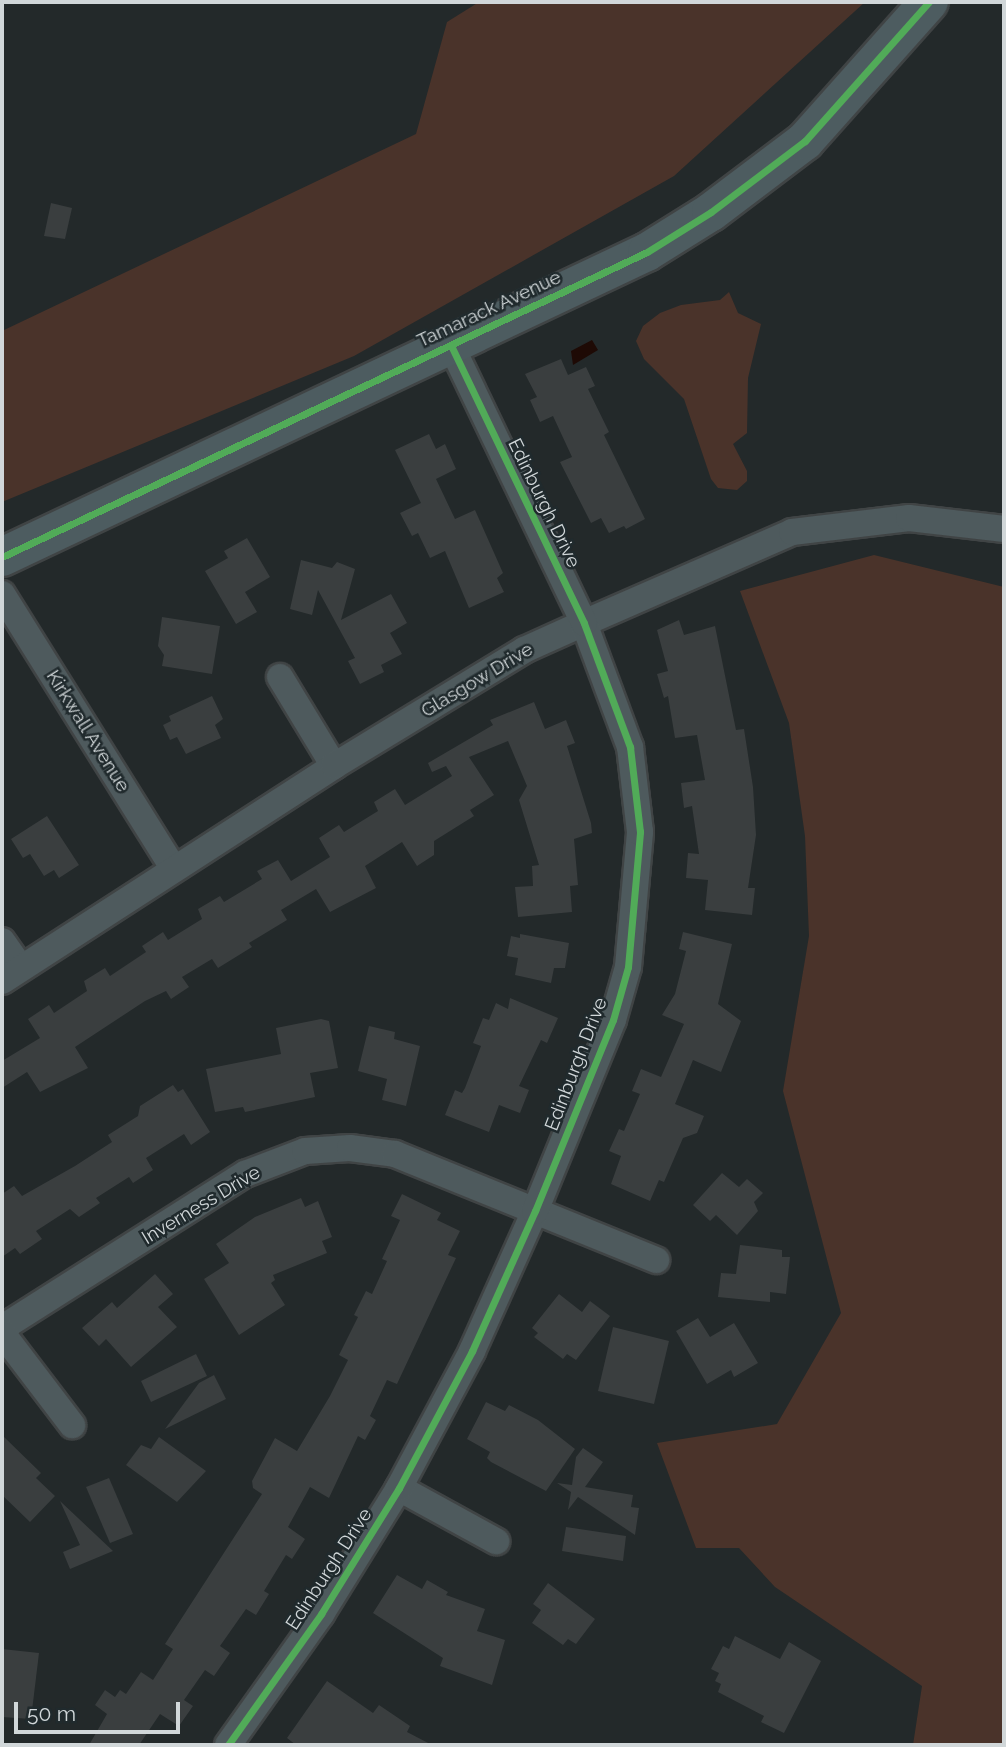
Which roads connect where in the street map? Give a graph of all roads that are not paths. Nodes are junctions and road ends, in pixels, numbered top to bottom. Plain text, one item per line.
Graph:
1 (929, 2) edge
2 (451, 345) junction
3 (1004, 529) edge
4 (2, 557) edge
5 (2, 594) edge
6 (584, 623) junction
7 (280, 677) dead end
8 (334, 766) junction
9 (173, 867) junction
10 (2, 941) edge
11 (11, 974) edge
12 (535, 1211) junction
13 (656, 1260) dead end
14 (2, 1330) edge
15 (72, 1425) dead end
16 (399, 1488) junction
17 (496, 1541) dead end
18 (228, 1745) edge

1 - 2 main road, Tamarack Avenue
2 - 4 main road, Tamarack Avenue
2 - 6 street, Edinburgh Drive
3 - 6 street, Glasgow Drive
5 - 9 street, Kirkwall Avenue
6 - 8 street, Glasgow Drive
6 - 12 street, Edinburgh Drive
7 - 8 street
8 - 9 street, Glasgow Drive
9 - 11 street, Glasgow Drive
10 - 11 street
12 - 13 street, Inverness Drive
12 - 14 street, Inverness Drive
12 - 16 street, Edinburgh Drive
14 - 15 street
16 - 17 street
16 - 18 street, Edinburgh Drive

